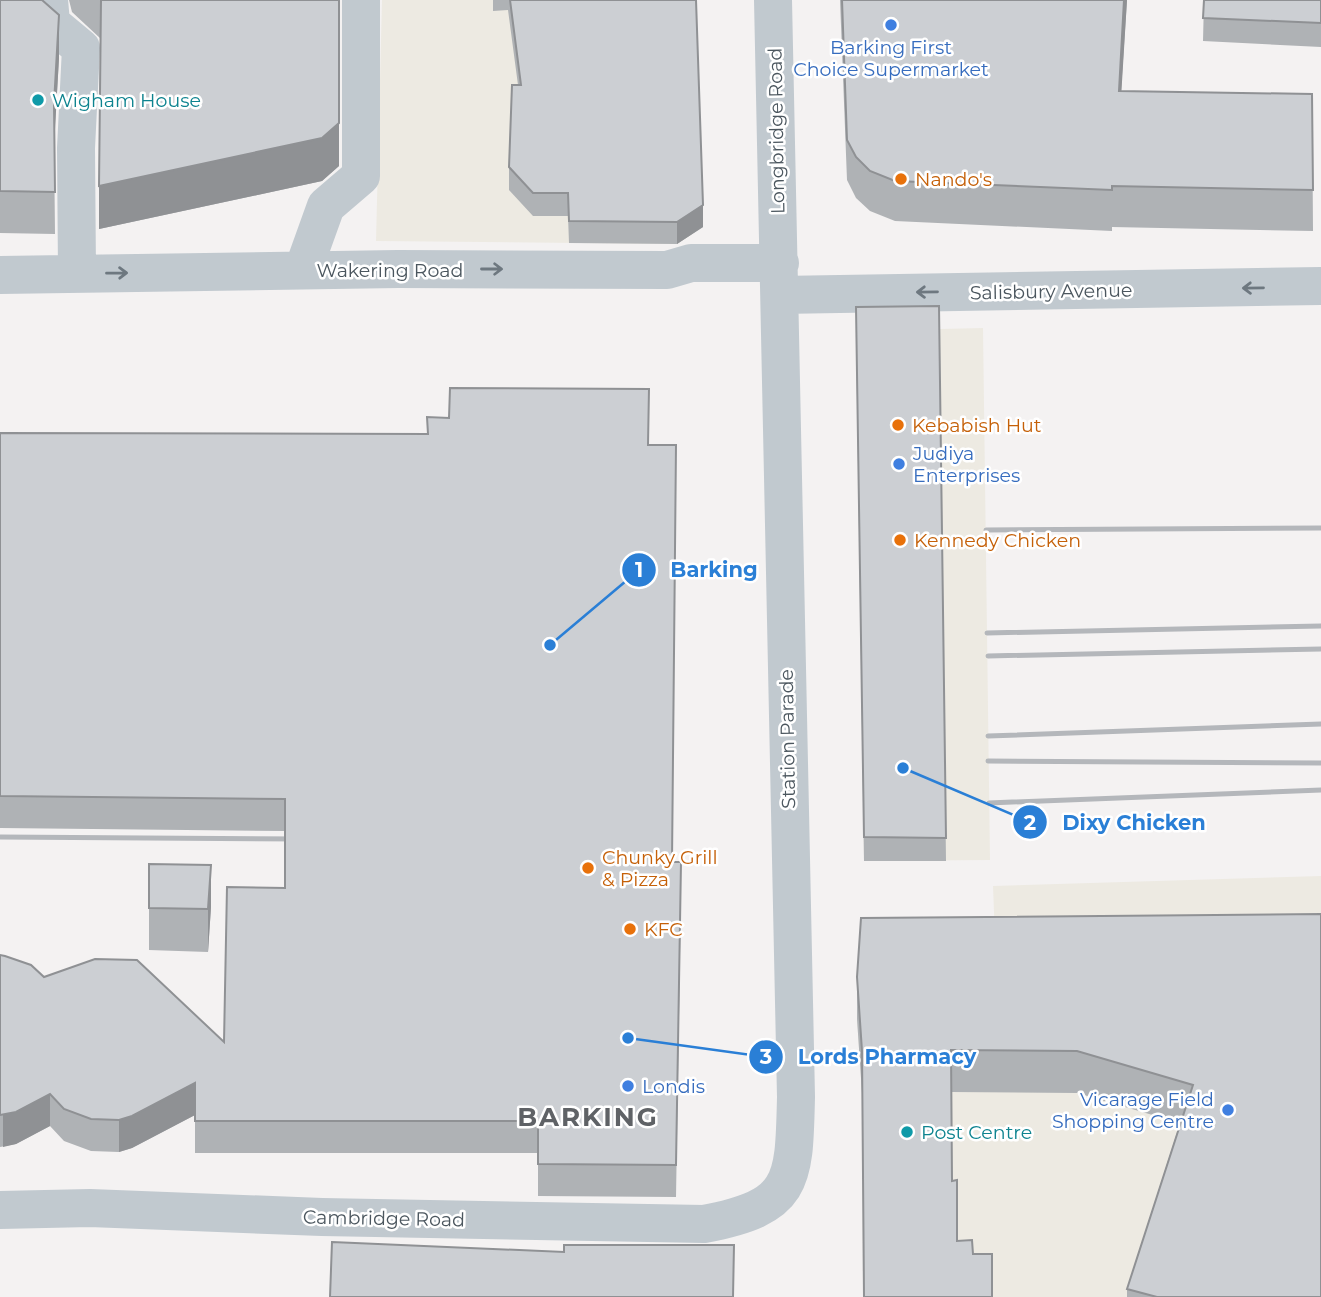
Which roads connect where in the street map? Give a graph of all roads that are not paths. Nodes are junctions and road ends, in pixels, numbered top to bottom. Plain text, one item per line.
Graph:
1 (49, 0) edge
2 (361, 0) edge
3 (773, 0) edge
4 (303, 270) junction
5 (77, 273) junction
6 (0, 275) edge
7 (780, 279) junction
8 (1321, 286) edge
9 (765, 1206) joint
10 (0, 1210) edge

1 - 5 street
2 - 4 street
3 - 7 street, Longbridge Road
5 -> 4 street, Wakering Road
4 -> 7 street, Wakering Road
5 - 6 street, Wakering Road
8 -> 7 street, Salisbury Avenue
7 - 9 street, Station Parade
9 - 10 street, Cambridge Road

